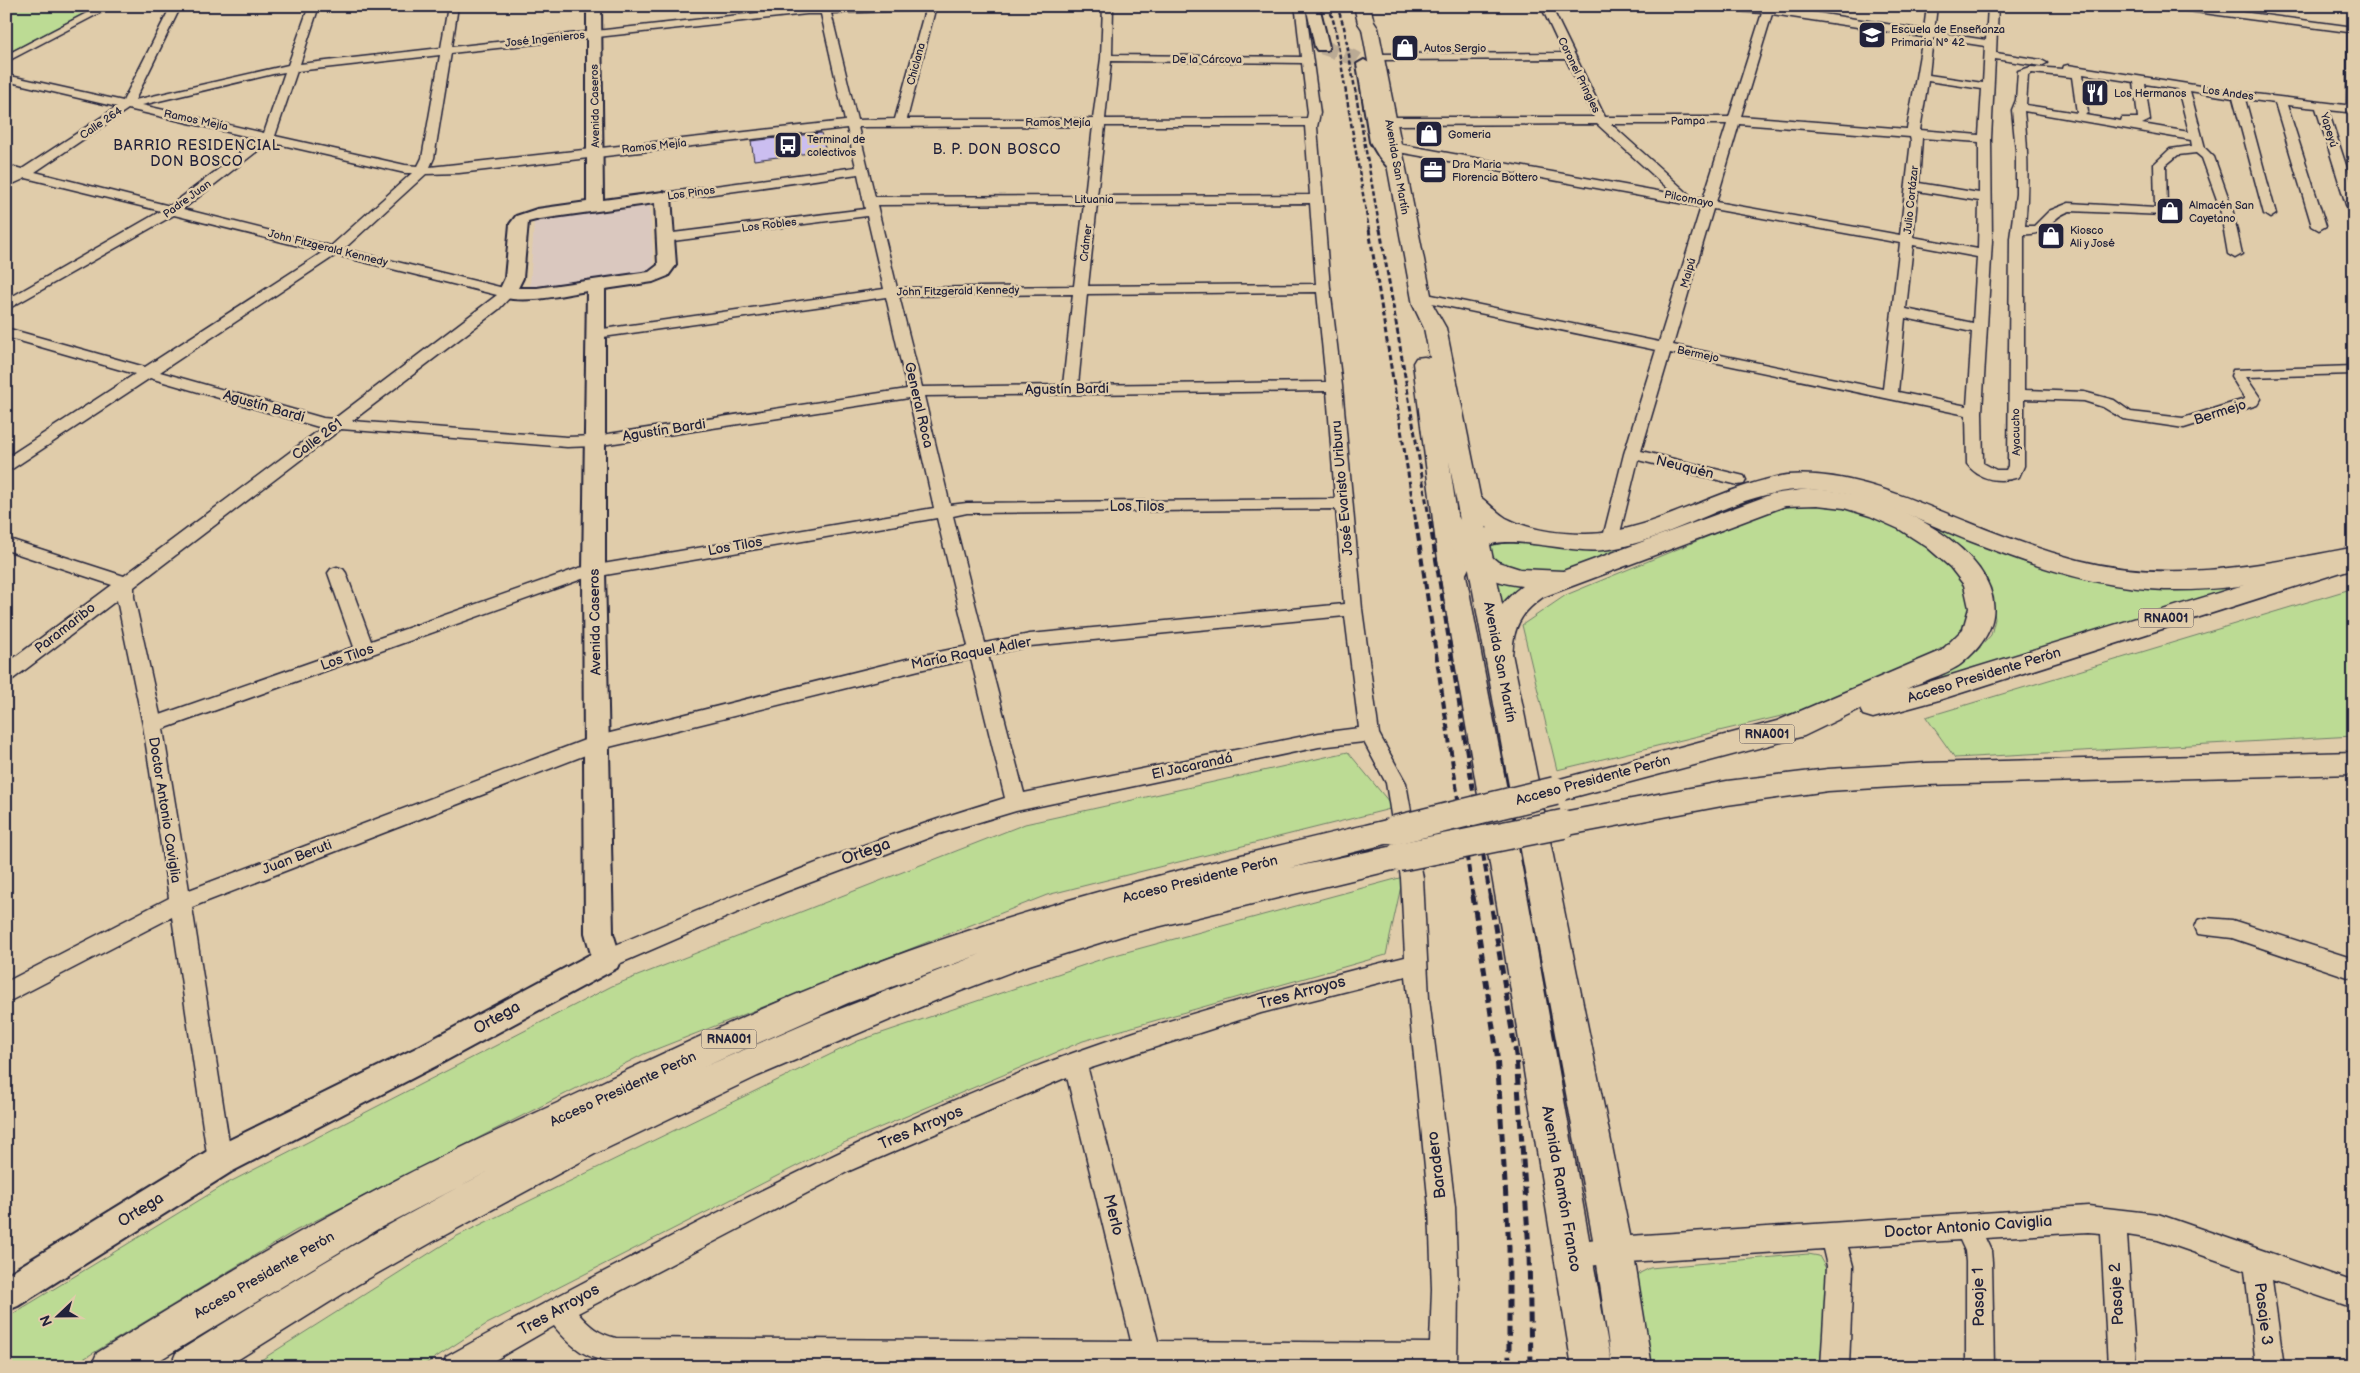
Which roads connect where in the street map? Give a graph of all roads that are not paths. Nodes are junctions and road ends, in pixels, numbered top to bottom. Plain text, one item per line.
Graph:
1 (108, 6) edge
2 (176, 6) edge
3 (314, 6) edge
4 (453, 6) edge
5 (594, 6) edge
6 (931, 6) edge
7 (967, 6) edge
8 (1108, 6) edge
9 (1297, 6) edge
10 (1310, 6) edge
11 (1362, 6) edge
12 (1372, 6) edge
13 (1546, 6) edge
14 (1709, 6) edge
15 (1932, 6) edge
16 (1993, 6) edge
17 (2173, 6) edge
18 (824, 8) edge
19 (1769, 8) edge
20 (1370, 28) junction
21 (2353, 30) edge
22 (594, 34) junction
23 (1929, 34) junction
24 (1322, 47) dead end
25 (1990, 49) junction
26 (446, 50) junction
27 (1570, 56) junction
28 (6, 58) edge
29 (1106, 58) junction
30 (1308, 60) junction
31 (1370, 61) junction
32 (293, 68) junction
33 (2078, 72) junction
34 (6, 78) edge
35 (1923, 78) junction
36 (2138, 79) junction
37 (1989, 87) junction
38 (2182, 87) junction
39 (2238, 95) junction
40 (2280, 100) junction
41 (127, 105) junction
42 (2020, 105) junction
43 (2321, 106) junction
44 (2347, 109) joint
45 (2082, 112) junction
46 (1733, 120) junction
47 (1389, 121) junction
48 (900, 122) junction
49 (1100, 122) junction
50 (1312, 122) junction
51 (1602, 122) junction
52 (850, 124) junction
53 (1915, 133) junction
54 (269, 136) junction
55 (1985, 139) junction
56 (2197, 143) junction
57 (1393, 147) junction
58 (595, 152) junction
59 (1397, 168) junction
60 (6, 169) edge
61 (862, 170) junction
62 (422, 171) junction
63 (24, 173) junction
64 (6, 183) edge
65 (1913, 186) junction
66 (663, 197) junction
67 (1092, 198) junction
68 (1687, 198) junction
69 (1984, 198) junction
70 (1318, 199) junction
71 (1708, 203) junction
72 (595, 206) junction
73 (871, 206) junction
74 (173, 210) junction
75 (2354, 211) edge
76 (2270, 214) dead end
77 (2319, 226) dead end
78 (2018, 234) junction
79 (665, 238) junction
80 (1907, 239) junction
81 (1992, 243) junction
82 (334, 250) junction
83 (2235, 254) dead end
84 (596, 285) junction
85 (1323, 288) junction
86 (1080, 289) junction
87 (507, 293) junction
88 (892, 293) junction
89 (1422, 301) junction
90 (6, 306) edge
91 (1899, 312) junction
92 (1980, 329) junction
93 (6, 332) edge
94 (596, 334) junction
95 (1666, 347) junction
96 (2354, 370) edge
97 (148, 373) junction
98 (1334, 386) junction
99 (1070, 390) junction
100 (916, 392) junction
101 (2016, 394) junction
102 (1890, 396) junction
103 (1974, 412) junction
104 (335, 425) junction
105 (595, 441) junction
106 (1632, 454) junction
107 (6, 465) edge
108 (1738, 480) dead end
109 (1468, 498) junction
110 (1343, 504) junction
111 (944, 510) junction
112 (1445, 516) junction
113 (1526, 534) junction
114 (1610, 541) junction
115 (6, 544) edge
116 (1475, 552) junction
117 (2354, 557) edge
118 (594, 571) junction
119 (337, 573) dead end
120 (1584, 573) junction
121 (1453, 575) junction
122 (125, 583) junction
123 (1353, 609) junction
124 (365, 650) junction
125 (978, 650) junction
126 (1499, 656) junction
127 (6, 674) edge
128 (153, 725) junction
129 (1788, 729) junction
130 (1369, 734) junction
131 (597, 743) junction
132 (2354, 763) edge
133 (1016, 803) junction
134 (1397, 844) junction
135 (179, 903) junction
136 (1513, 905) junction
137 (1547, 906) junction
138 (2206, 927) dead end
139 (607, 958) junction
140 (1415, 964) junction
141 (2354, 969) edge
142 (6, 993) edge
143 (1530, 1011) joint
144 (1075, 1063) junction
145 (220, 1161) junction
146 (2113, 1221) junction
147 (1968, 1228) junction
148 (1833, 1237) junction
149 (1614, 1250) junction
150 (1572, 1255) junction
151 (2257, 1262) junction
152 (6, 1294) edge
153 (2354, 1295) edge
154 (558, 1309) junction
155 (1149, 1360) edge
156 (1443, 1362) edge
157 (112, 1367) edge
158 (190, 1367) edge
159 (456, 1367) edge
160 (1592, 1367) edge
161 (1632, 1367) edge
162 (1835, 1367) edge
163 (1980, 1367) edge
164 (2122, 1367) edge
165 (2270, 1367) edge

1 - 28 street
2 - 41 street, Calle 264
3 - 32 street
4 - 26 street
5 - 22 street, Avenida Caseros
6 - 7 street, José Ingenieros
6 - 18 street, José Ingenieros
6 - 48 street, Chiclana
8 - 29 street, Crámer
9 - 30 street, José Evaristo Uriburu
10 - 24 street
11 - 20 main road, Avenida San Martín
12 - 20 main road, Avenida San Martín
13 - 27 street, Coronel Pringles
14 - 19 street, Los Andes
15 - 23 street, Julio Cortázar
16 - 25 street, Ayacucho
17 - 21 street
18 - 22 street, José Ingenieros
18 - 52 street, General Roca
19 - 23 street, Los Andes
19 - 46 street, Maipú
20 - 31 main road, Avenida San Martín
21 - 44 street, Yapeyú
22 - 26 street, José Ingenieros
22 - 58 street, Avenida Caseros
23 - 25 street, Los Andes
23 - 35 street, Julio Cortázar
25 - 33 street, Los Andes
25 - 37 street, Ayacucho
26 - 32 street, José Ingenieros
26 - 62 street
27 - 31 street
27 - 51 street, Coronel Pringles
29 - 30 street, De la Cárcova
29 - 49 street, Crámer
30 - 50 street, José Evaristo Uriburu
31 - 47 main road, Avenida San Martín
31 - 59 street
32 - 41 street, José Ingenieros
32 - 54 street
33 - 36 street, Los Andes
33 - 42 street, Ayacucho
33 - 45 street
34 - 41 street, Ramos Mejía
35 - 37 street
35 - 53 street, Julio Cortázar
36 - 38 street, Los Andes
36 - 45 street
37 - 55 street, Ayacucho
38 - 39 street, Los Andes
38 - 56 street
39 - 40 street, Los Andes
39 - 76 street
40 - 43 street, Los Andes
40 - 77 street
41 - 54 street, Ramos Mejía
41 - 63 street, Calle 264
42 - 45 street
42 - 56 street
42 - 78 street, Ayacucho
43 - 44 street, Los Andes
43 - 75 street, Yapeyú
46 - 51 street, Pampa
46 - 53 street, Pampa
46 - 71 street, Maipú
47 - 51 street, Pampa
47 - 57 main road, Avenida San Martín
48 - 49 street, Ramos Mejía
48 - 52 street, Ramos Mejía
49 - 50 street, Ramos Mejía
49 - 67 street, Crámer
50 - 70 street, José Evaristo Uriburu
51 - 68 street, Coronel Pringles
52 - 58 street, Ramos Mejía
52 - 61 street, General Roca
53 - 55 street, Pampa
53 - 65 street, Julio Cortázar
54 - 62 street, Ramos Mejía
54 - 74 street, Padre Juan
55 - 69 street, Ayacucho
56 - 78 street
56 - 83 street
57 - 59 main road, Avenida San Martín
57 - 68 street, Pilcomayo
58 - 62 street, Ramos Mejía
58 - 72 street, Avenida Caseros
59 - 89 main road, Avenida San Martín
60 - 63 street, John Fitzgerald Kennedy
61 - 66 street, Los Pinos
61 - 73 street, General Roca
62 - 82 street
63 - 64 street, Calle 264
63 - 74 street, John Fitzgerald Kennedy
65 - 69 street
65 - 80 street, Julio Cortázar
66 - 72 street, Los Pinos
66 - 79 street
67 - 70 street, Lituania
67 - 73 street, Lituania
67 - 86 street, Crámer
68 - 71 street, Pilcomayo
69 - 81 street, Ayacucho
70 - 85 street, José Evaristo Uriburu
71 - 80 street, Pilcomayo
71 - 95 street, Maipú
72 - 87 street, Los Pinos
73 - 79 street, Los Robles
73 - 88 street, General Roca
74 - 82 street, John Fitzgerald Kennedy
74 - 90 street, Padre Juan
78 - 81 street
78 - 101 street, Ayacucho
79 - 84 street, John Fitzgerald Kennedy
80 - 81 street, Pilcomayo
80 - 91 street, Julio Cortázar
81 - 92 street, Ayacucho
82 - 87 street, John Fitzgerald Kennedy
82 - 97 street
84 - 87 street, John Fitzgerald Kennedy
84 - 94 street, Avenida Caseros
85 - 86 street, John Fitzgerald Kennedy
85 - 98 street, José Evaristo Uriburu
86 - 88 street, John Fitzgerald Kennedy
86 - 99 street, Crámer
87 - 104 street, Calle 261
88 - 94 street, John Fitzgerald Kennedy
88 - 100 street, General Roca
89 - 95 street, Bermejo
89 - 109 main road, Avenida San Martín
89 - 112 main road, Avenida San Martín
91 - 92 street
91 - 102 street, Julio Cortázar
92 - 103 street, Ayacucho
93 - 97 street, Agustín Bardi
94 - 105 street, Avenida Caseros
95 - 102 street, Bermejo
95 - 106 street, Maipú
96 - 101 street, Bermejo
97 - 104 street, Agustín Bardi
97 - 107 street
98 - 99 street, Agustín Bardi
98 - 110 street, José Evaristo Uriburu
99 - 100 street, Agustín Bardi
100 - 105 street, Agustín Bardi
100 - 111 street, General Roca
101 - 103 street, Ayacucho
102 - 103 street, Bermejo
104 - 105 street, Agustín Bardi
104 - 122 street, Calle 261
105 - 118 street, Avenida Caseros
106 - 108 street, Neuquén
106 - 114 street, Maipú
109 - 113 main road
109 - 116 main road, Avenida San Martín
110 - 111 street, Los Tilos
110 - 123 street, José Evaristo Uriburu
111 - 118 street, Los Tilos
111 - 125 street, General Roca
112 - 116 main road
112 - 121 main road, Avenida San Martín
113 - 114 main road
113 - 116 main road
114 - 117 main road
115 - 122 street
116 - 120 main road
116 - 121 main road
116 - 126 main road, Avenida San Martín
117 - 129 main road, Acceso Presidente Perón / RNA001
118 - 124 street, Los Tilos
118 - 131 street, Avenida Caseros
119 - 124 street
120 - 126 main road
120 - 129 main road
121 - 136 main road, Avenida San Martín
122 - 127 street, Paramaribo
122 - 128 street, Doctor Antonio Caviglia
123 - 125 street, María Raquel Adler
123 - 130 street, José Evaristo Uriburu
124 - 128 street, Los Tilos
125 - 131 street, María Raquel Adler
125 - 133 street, General Roca
126 - 137 main road, Avenida San Martín
128 - 135 street, Doctor Antonio Caviglia
129 - 134 main road, Acceso Presidente Perón / RNA001, bridge
130 - 133 street, El Jacarandá
130 - 140 street, José Evaristo Uriburu
131 - 135 street, Juan Beruti
131 - 139 street, Avenida Caseros
132 - 134 main road, Acceso Presidente Perón / RNA001, bridge
133 - 139 street, Ortega
134 - 157 main road, Acceso Presidente Perón / RNA001
134 - 158 main road, Acceso Presidente Perón / RNA001
135 - 142 street, Juan Beruti
135 - 145 street, Doctor Antonio Caviglia
136 - 137 main road
136 - 143 main road, Avenida San Martín
137 - 149 main road, Avenida San Martín
138 - 141 street
139 - 145 street, Ortega
140 - 144 street, Tres Arroyos
140 - 156 street, Baradero
143 - 150 main road, Avenida Ramón Franco
144 - 154 street, Tres Arroyos
144 - 155 street, Merlo
145 - 152 street, Ortega
146 - 147 street, Doctor Antonio Caviglia
146 - 151 street, Doctor Antonio Caviglia
146 - 164 street, Pasaje 2
147 - 148 street, Doctor Antonio Caviglia
147 - 163 street, Pasaje 1
148 - 149 street, Doctor Antonio Caviglia
148 - 162 street
149 - 150 street, Doctor Antonio Caviglia
149 - 161 main road
150 - 160 main road, Avenida Ramón Franco
151 - 153 street, Doctor Antonio Caviglia
151 - 165 street, Pasaje 3
154 - 155 street
154 - 159 street, Tres Arroyos
155 - 156 street

